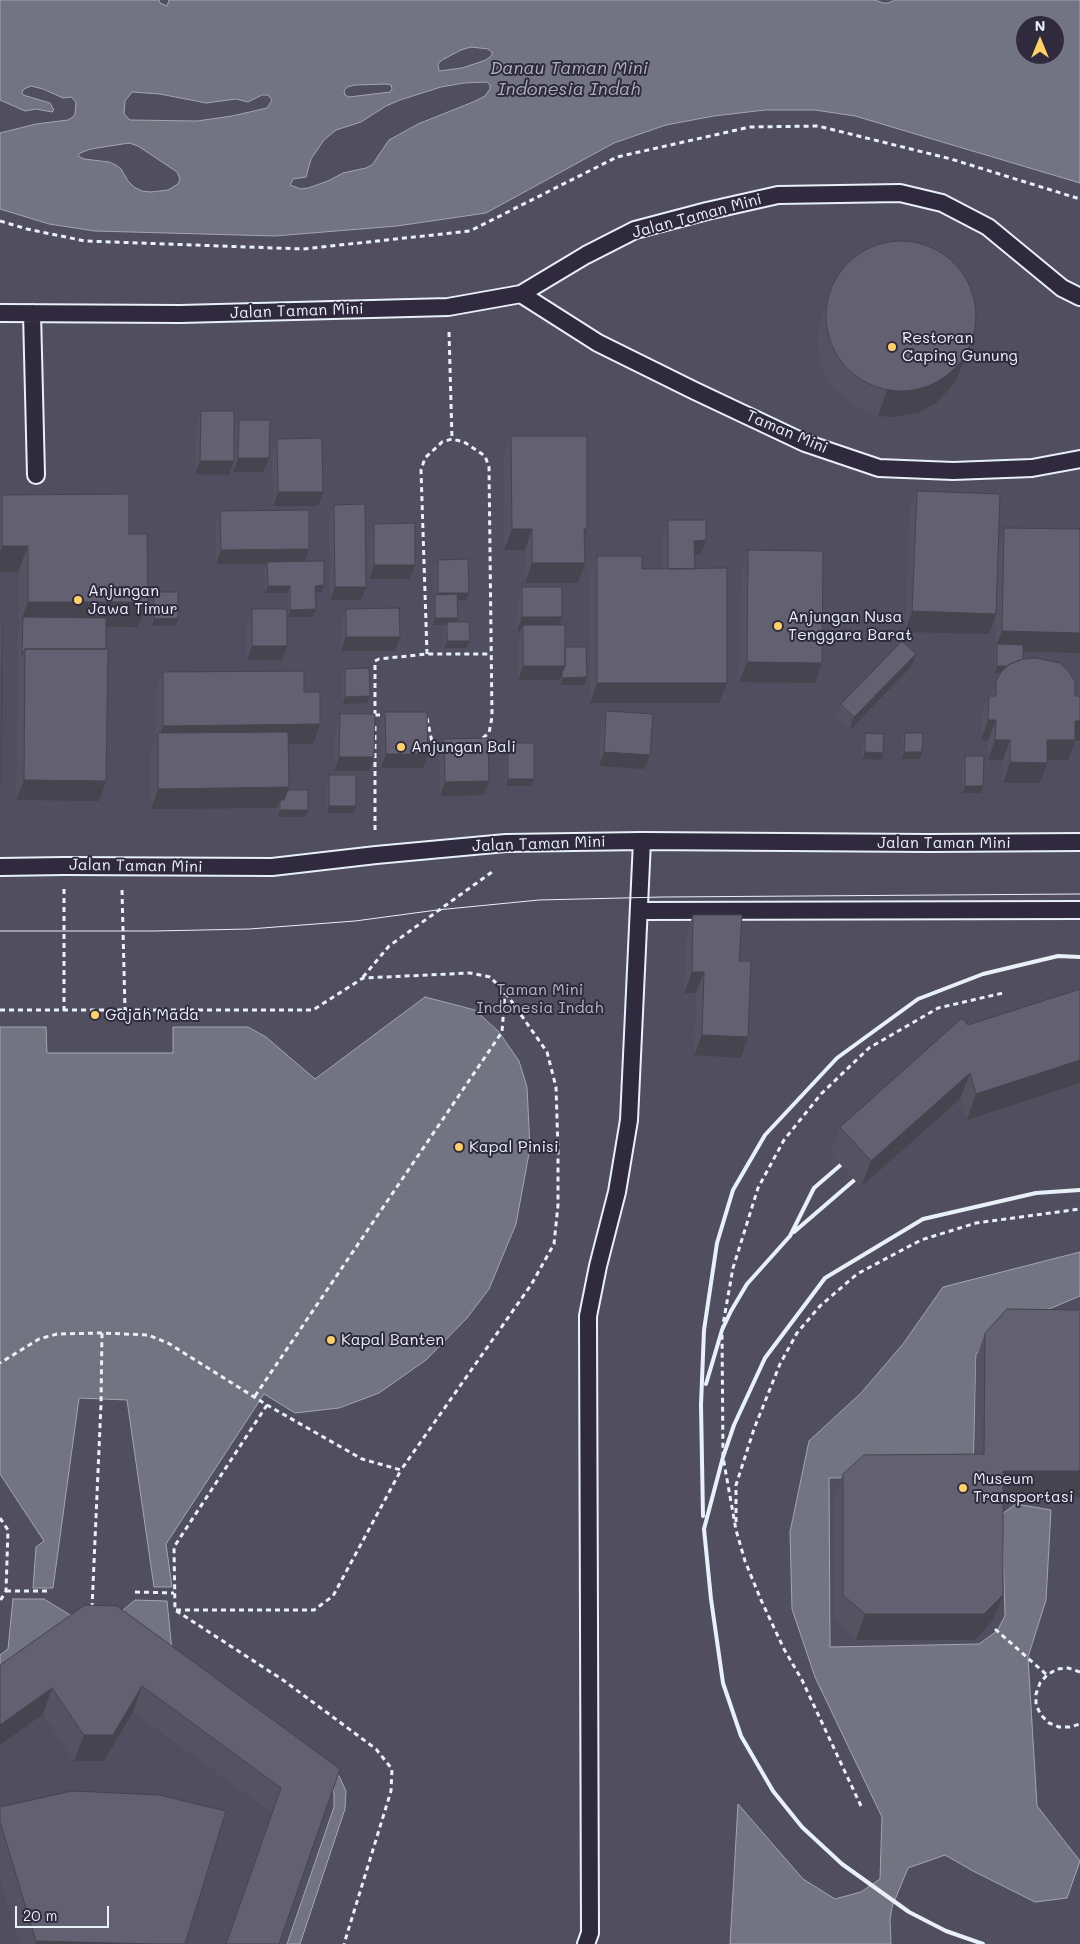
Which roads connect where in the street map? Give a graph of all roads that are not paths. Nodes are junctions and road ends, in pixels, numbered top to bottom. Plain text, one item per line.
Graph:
1 (521, 294) junction
2 (1080, 297) edge
3 (0, 313) edge
4 (32, 313) junction
5 (1080, 459) edge
6 (36, 476) dead end
7 (642, 841) junction
8 (1080, 842) edge
9 (0, 867) edge
10 (1080, 910) edge
11 (639, 911) junction
12 (586, 1944) edge

1 - 2 lane, Jalan Taman Mini
1 - 4 lane, Jalan Taman Mini
1 - 5 lane, Taman Mini
3 - 4 lane, Jalan Taman Mini
4 - 6 lane
7 - 8 lane, Jalan Taman Mini
7 - 9 lane, Jalan Taman Mini
7 - 11 lane
10 - 11 lane
11 - 12 lane

